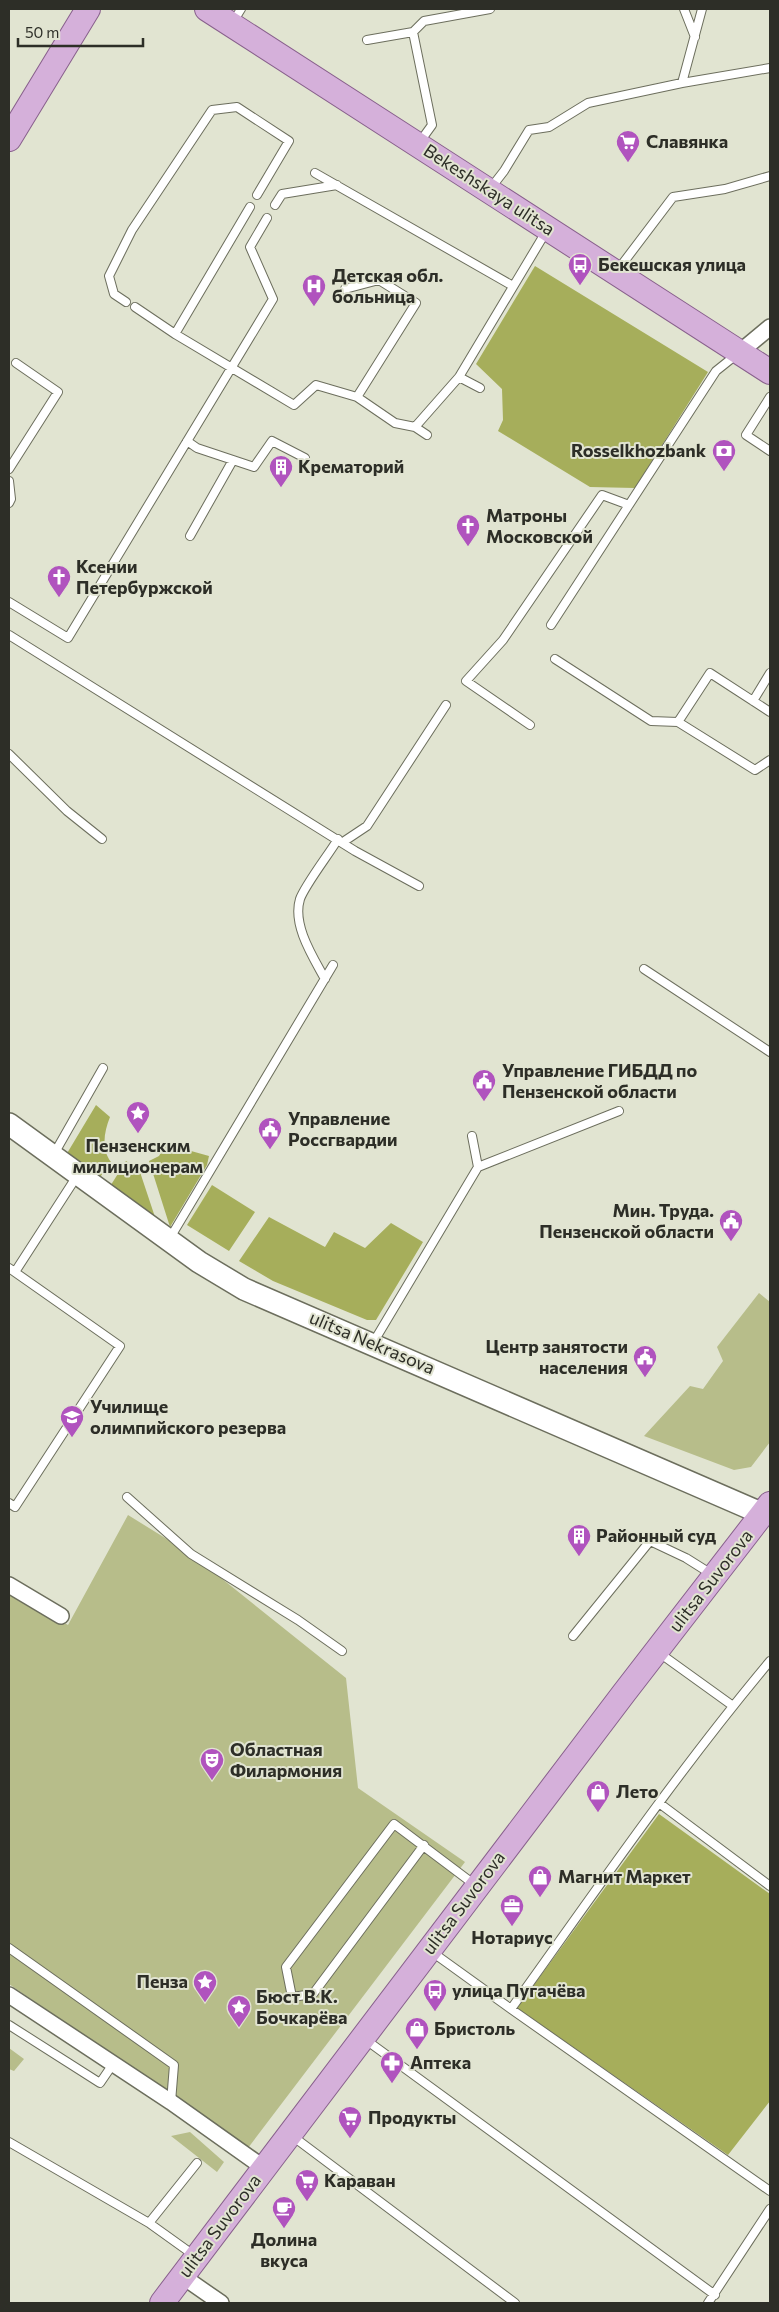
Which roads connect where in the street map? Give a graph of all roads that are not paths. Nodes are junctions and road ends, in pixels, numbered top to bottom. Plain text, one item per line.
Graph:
1 (88, 9) edge
2 (207, 9) edge
3 (490, 9) edge
4 (684, 9) edge
5 (702, 9) edge
6 (236, 17) edge
7 (413, 32) junction
8 (695, 38) junction
9 (367, 40) dead end
10 (770, 68) edge
11 (682, 83) junction
12 (9, 139) edge
13 (418, 145) junction
14 (315, 173) dead end
15 (770, 176) edge
16 (336, 185) junction
17 (488, 190) junction
18 (257, 195) dead end
19 (275, 205) dead end
20 (250, 207) dead end
21 (267, 218) dead end
22 (548, 229) junction
23 (616, 273) junction
24 (513, 286) junction
25 (345, 289) dead end
26 (126, 302) dead end
27 (136, 307) dead end
28 (770, 327) edge
29 (175, 334) junction
30 (740, 352) junction
31 (16, 363) dead end
32 (231, 369) junction
33 (770, 372) edge
34 (459, 377) junction
35 (480, 388) dead end
36 (357, 397) junction
37 (770, 397) edge
38 (414, 427) junction
39 (427, 434) dead end
40 (186, 442) junction
41 (770, 451) edge
42 (305, 458) dead end
43 (233, 460) junction
44 (9, 469) edge
45 (9, 482) edge
46 (9, 503) edge
47 (629, 505) junction
48 (190, 536) dead end
49 (9, 602) edge
50 (551, 625) dead end
51 (9, 635) edge
52 (555, 660) dead end
53 (770, 673) edge
54 (753, 700) junction
55 (446, 705) dead end
56 (770, 712) edge
57 (678, 722) junction
58 (530, 725) dead end
59 (9, 754) edge
60 (770, 760) edge
61 (102, 839) dead end
62 (341, 841) junction
63 (419, 886) dead end
64 (333, 965) dead end
65 (644, 969) dead end
66 (325, 979) junction
67 (770, 1052) edge
68 (103, 1068) dead end
69 (619, 1111) dead end
70 (9, 1124) edge
71 (472, 1136) dead end
72 (53, 1155) junction
73 (478, 1167) junction
74 (78, 1174) junction
75 (169, 1240) junction
76 (12, 1270) edge
77 (373, 1343) junction
78 (126, 1497) dead end
79 (9, 1503) edge
80 (767, 1509) edge
81 (715, 1576) junction
82 (9, 1585) edge
83 (61, 1616) dead end
84 (573, 1636) dead end
85 (342, 1651) dead end
86 (656, 1651) junction
87 (770, 1661) edge
88 (733, 1706) junction
89 (659, 1803) junction
90 (424, 1845) junction
91 (770, 1886) edge
92 (477, 1887) junction
93 (429, 1949) junction
94 (11, 1952) edge
95 (9, 1995) edge
96 (511, 2010) junction
97 (9, 2025) edge
98 (362, 2038) junction
99 (113, 2064) junction
100 (171, 2102) junction
101 (289, 2134) junction
102 (9, 2142) edge
103 (197, 2163) dead end
104 (264, 2168) junction
105 (770, 2191) edge
106 (770, 2208) edge
107 (149, 2223) junction
108 (197, 2257) junction
109 (182, 2276) junction
110 (714, 2295) junction
111 (162, 2303) edge
112 (221, 2303) edge
113 (515, 2303) edge
114 (708, 2303) edge

1 - 12 main road
2 - 6 main road, Bekeshskaya ulitsa
3 - 7 lane
4 - 8 lane
5 - 8 lane
6 - 13 main road, Bekeshskaya ulitsa
7 - 9 lane
7 - 13 lane
8 - 11 lane
10 - 11 lane
11 - 17 lane
13 - 17 main road, Bekeshskaya ulitsa
14 - 16 lane
15 - 23 lane
16 - 19 lane
16 - 24 lane
17 - 22 main road, Bekeshskaya ulitsa
18 - 26 lane
20 - 29 lane
21 - 32 lane
22 - 23 main road, Bekeshskaya ulitsa
22 - 24 lane
23 - 30 main road, Bekeshskaya ulitsa
24 - 34 lane
25 - 36 lane
27 - 29 lane
28 - 30 street
29 - 32 lane
30 - 33 main road, Bekeshskaya ulitsa
30 - 47 lane
31 - 44 lane
32 - 36 lane
32 - 40 lane
34 - 35 lane
34 - 38 lane
36 - 38 lane
37 - 41 lane
38 - 39 lane
40 - 43 lane
40 - 49 lane
42 - 43 lane
43 - 48 lane
45 - 46 lane
47 - 50 lane
47 - 58 lane
51 - 62 lane
52 - 57 lane
53 - 54 lane
54 - 56 lane
54 - 57 lane
55 - 62 lane
57 - 60 lane
59 - 61 lane
62 - 63 lane
62 - 66 lane
64 - 66 lane
65 - 67 lane
66 - 75 lane
68 - 72 lane
69 - 73 lane
70 - 72 main road, ulitsa Nekrasova
71 - 73 lane
72 - 74 main road, ulitsa Nekrasova
73 - 77 lane
74 - 75 main road, ulitsa Nekrasova
74 - 76 lane
75 - 77 main road, ulitsa Nekrasova
76 - 79 lane
77 - 80 main road, ulitsa Nekrasova
78 - 85 lane
80 - 81 main road, ulitsa Suvorova
81 - 84 lane
81 - 86 main road, ulitsa Suvorova
82 - 83 street
86 - 88 lane
86 - 92 main road, ulitsa Suvorova
87 - 88 lane
88 - 89 lane
89 - 91 lane
89 - 96 lane
90 - 90 lane
90 - 92 lane
92 - 93 main road, ulitsa Suvorova
93 - 96 lane
93 - 98 main road, ulitsa Suvorova
94 - 100 lane
95 - 99 street
96 - 105 lane
97 - 99 lane
98 - 101 main road, ulitsa Suvorova
98 - 110 lane
99 - 100 street
100 - 104 street
101 - 104 main road, ulitsa Suvorova
101 - 113 lane
102 - 107 lane
103 - 107 lane
104 - 108 main road, ulitsa Suvorova
106 - 110 lane
107 - 108 lane
108 - 109 main road, ulitsa Suvorova
109 - 111 main road, ulitsa Suvorova
109 - 112 street
110 - 114 lane

